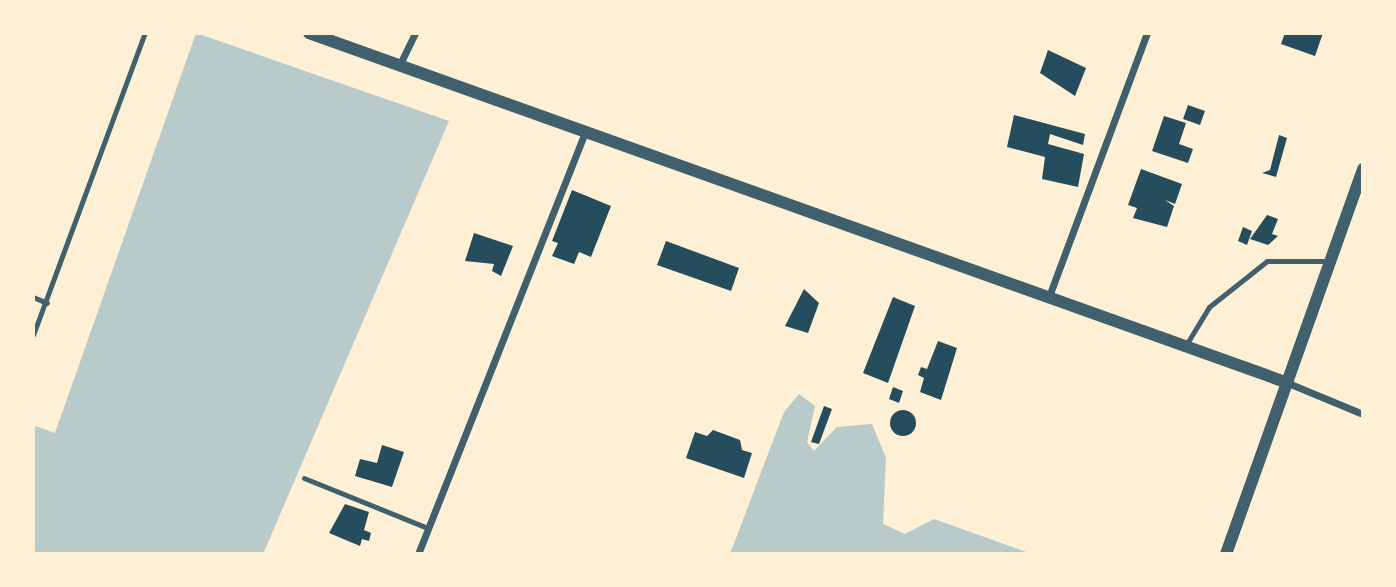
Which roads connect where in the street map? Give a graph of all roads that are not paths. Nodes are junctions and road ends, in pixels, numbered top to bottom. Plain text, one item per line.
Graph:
1 (145, 33) edge
2 (309, 33) edge
3 (415, 33) edge
4 (1147, 33) edge
5 (398, 66) junction
6 (584, 134) junction
7 (1363, 169) edge
8 (1330, 261) junction
9 (33, 297) edge
10 (1048, 299) junction
11 (47, 303) junction
12 (33, 335) edge
13 (1184, 351) junction
14 (1288, 383) junction
15 (1363, 414) edge
16 (304, 478) dead end
17 (425, 527) junction
18 (418, 554) edge
19 (1226, 554) edge

1 - 11 lane
2 - 5 street
3 - 5 street
4 - 10 street
5 - 6 street
6 - 10 street
6 - 17 street
7 - 8 street
8 - 13 lane
8 - 14 street
9 - 11 lane
10 - 13 street
11 - 12 lane
13 - 14 street
14 - 15 street
14 - 19 street
16 - 17 lane
17 - 18 street

